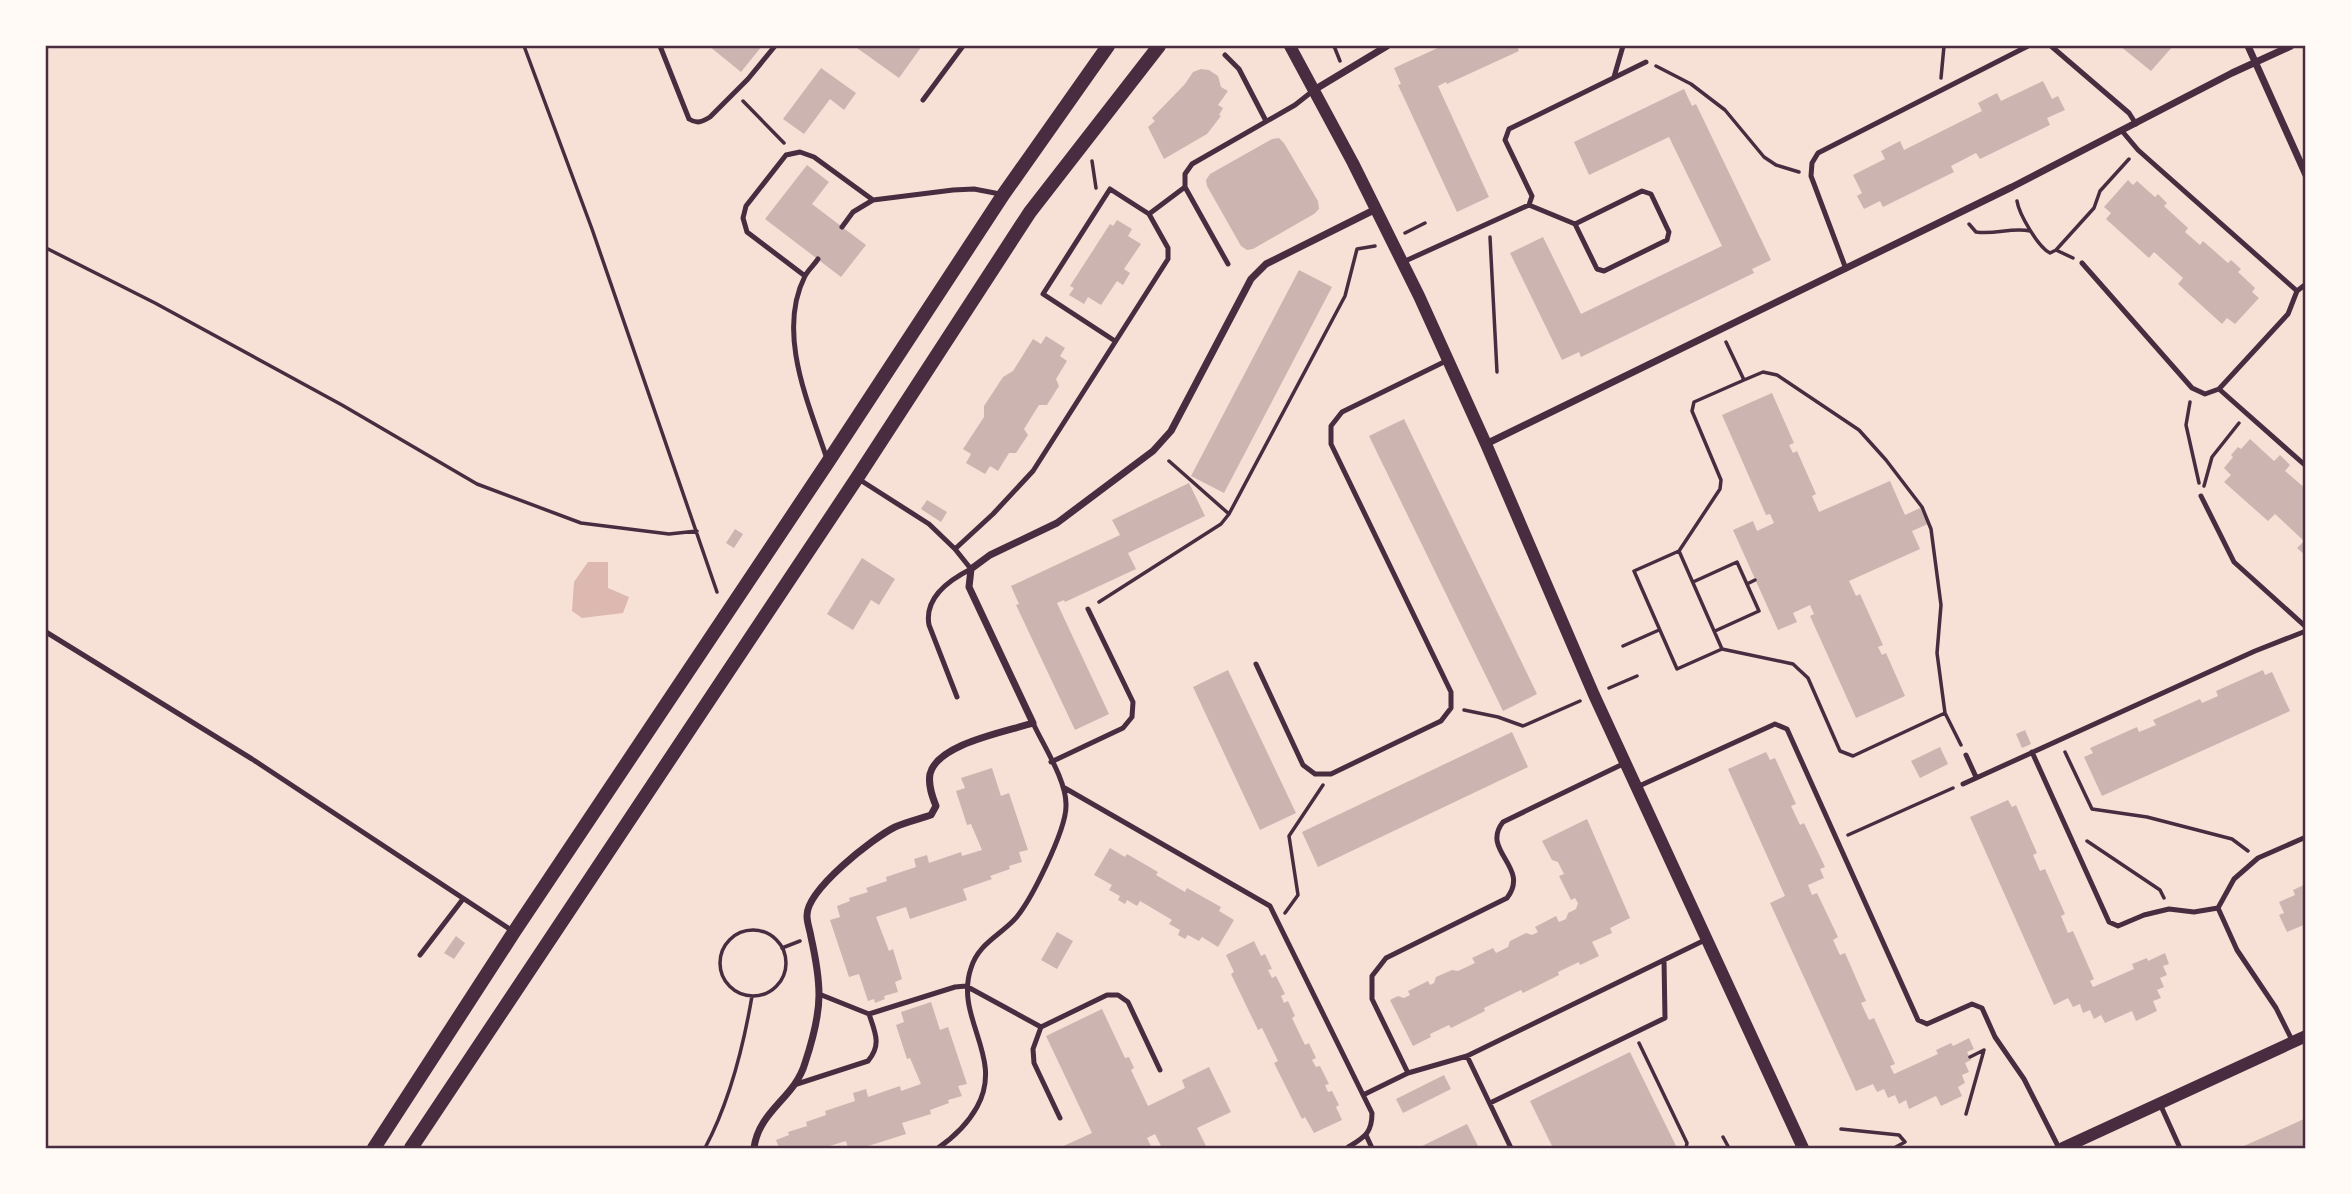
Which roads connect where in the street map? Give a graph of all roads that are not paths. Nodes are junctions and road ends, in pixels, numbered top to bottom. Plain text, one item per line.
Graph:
1 (660, 46) edge
2 (775, 46) edge
3 (963, 46) edge
4 (1108, 46) edge
5 (1159, 46) edge
6 (1290, 46) edge
7 (1387, 46) edge
8 (1623, 46) edge
9 (2028, 46) edge
10 (2051, 46) edge
11 (2248, 46) edge
12 (2291, 46) edge
13 (1374, 49) edge
14 (1225, 55) dead end
15 (1646, 62) road end
16 (2255, 62) junction
17 (1614, 78) junction
18 (1314, 90) junction
19 (923, 100) dead end
20 (1266, 121) junction
21 (2136, 124) junction
22 (2122, 131) junction
23 (2305, 175) edge
24 (1185, 187) junction
25 (1003, 195) junction
26 (873, 200) junction
27 (1529, 205) junction
28 (1376, 209) junction
29 (1149, 214) junction
30 (1575, 224) junction
31 (842, 227) dead end
32 (818, 259) dead end
33 (1403, 262) junction
34 (2082, 262) road end
35 (1228, 264) dead end
36 (1846, 269) junction
37 (805, 276) junction
38 (2305, 284) edge
39 (2297, 291) junction
40 (1115, 341) junction
41 (1448, 360) junction
42 (2219, 389) junction
43 (1486, 443) junction
44 (828, 462) junction
45 (2305, 466) edge
46 (857, 478) junction
47 (2201, 496) road end
48 (955, 549) junction
49 (971, 569) junction
50 (1088, 609) road end
51 (2305, 629) edge
52 (46, 632) edge
53 (1256, 664) dead end
54 (957, 697) dead end
55 (1033, 723) junction
56 (2032, 752) junction
57 (1965, 755) road end
58 (1051, 762) junction
59 (1625, 763) junction
60 (1976, 777) junction
61 (1963, 783) road end
62 (1063, 787) junction
63 (1636, 787) junction
64 (2305, 837) edge
65 (463, 899) junction
66 (2218, 908) junction
67 (514, 932) junction
68 (1707, 939) junction
69 (420, 955) dead end
70 (1664, 960) junction
71 (966, 986) junction
72 (819, 994) junction
73 (869, 1014) junction
74 (1041, 1027) junction
75 (2305, 1036) edge
76 (2292, 1042) junction
77 (1467, 1056) junction
78 (1160, 1070) dead end
79 (1408, 1073) junction
80 (797, 1084) junction
81 (1363, 1094) junction
82 (1490, 1103) junction
83 (2160, 1103) junction
84 (1060, 1118) dead end
85 (1366, 1135) junction
86 (374, 1149) edge
87 (411, 1149) edge
88 (754, 1149) edge
89 (938, 1149) edge
90 (1347, 1149) edge
91 (1373, 1149) edge
92 (1511, 1149) edge
93 (1803, 1149) edge
94 (2061, 1149) edge
95 (2180, 1149) edge

1 - 2 lane
3 - 19 lane
4 - 25 main road
5 - 46 main road
6 - 18 street
7 - 13 street
8 - 17 lane
9 - 36 lane
10 - 21 lane
11 - 16 street
12 - 16 street
13 - 18 street
14 - 20 lane
15 - 17 lane
16 - 21 street
16 - 23 street
17 - 27 lane
18 - 20 lane
18 - 28 street
20 - 24 lane
21 - 22 street
22 - 36 street
22 - 39 lane
24 - 29 lane
24 - 35 lane
25 - 26 lane
25 - 44 main road
26 - 31 lane
26 - 37 lane
27 - 30 lane
27 - 33 lane
28 - 33 street
28 - 49 street
29 - 40 lane
29 - 40 lane
30 - 30 lane
32 - 37 lane
33 - 41 street
34 - 42 lane
36 - 43 street
37 - 44 lane
38 - 39 lane
39 - 42 lane
40 - 48 lane
41 - 43 street
41 - 53 lane
42 - 45 lane
43 - 59 street
44 - 67 main road
46 - 48 lane
46 - 87 main road
47 - 51 lane
48 - 49 lane
49 - 54 lane
49 - 55 street
50 - 58 lane
51 - 56 lane
52 - 65 lane
55 - 58 lane
55 - 72 street
56 - 60 lane
56 - 66 lane
57 - 60 lane
58 - 62 lane
59 - 63 street
59 - 79 lane
60 - 61 lane
62 - 71 lane
62 - 81 lane
63 - 68 street
63 - 94 lane
64 - 66 lane
65 - 67 lane
65 - 69 lane
66 - 76 lane
67 - 86 main road
68 - 70 lane
68 - 93 street
70 - 77 lane
70 - 82 lane
71 - 73 lane
71 - 74 lane
71 - 89 lane
72 - 73 lane
72 - 80 street
73 - 80 lane
74 - 78 lane
74 - 84 lane
75 - 76 street
76 - 83 street
77 - 79 lane
77 - 82 lane
79 - 81 lane
80 - 88 street
81 - 85 lane
82 - 92 lane
83 - 94 street
83 - 95 lane
85 - 90 lane
85 - 91 lane

